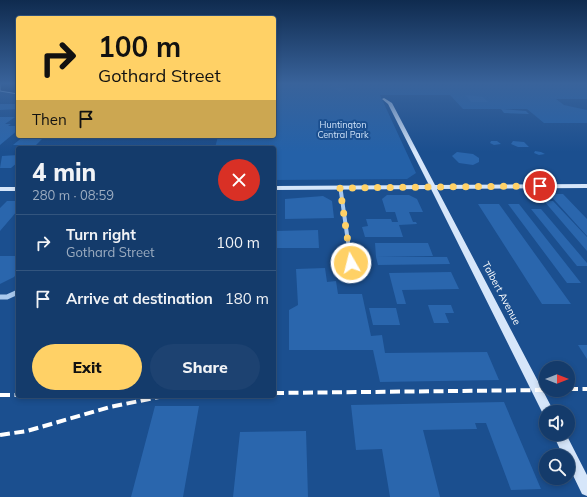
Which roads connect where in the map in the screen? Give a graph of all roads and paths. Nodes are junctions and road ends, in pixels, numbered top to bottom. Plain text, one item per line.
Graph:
1 (392, 106) edge
2 (587, 186) edge
3 (432, 187) junction
4 (276, 188) edge
5 (340, 188) junction
6 (0, 189) edge
7 (16, 189) edge
8 (351, 263) dead end
9 (16, 293) edge
10 (0, 297) edge
11 (544, 405) edge
12 (563, 441) edge
13 (587, 489) edge

1 - 3 street, Talbert Avenue
2 - 3 street
3 - 5 street
3 - 11 street, Talbert Avenue
4 - 5 street
5 - 8 street
6 - 7 street
9 - 10 street
12 - 13 street

